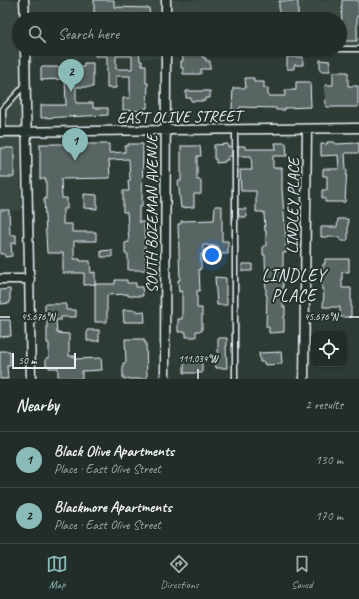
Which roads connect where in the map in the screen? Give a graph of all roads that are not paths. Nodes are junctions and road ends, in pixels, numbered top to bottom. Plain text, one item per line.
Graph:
1 (24, 0) edge
2 (166, 0) edge
3 (25, 12) edge
4 (166, 12) edge
5 (347, 49) edge
6 (359, 49) edge
7 (25, 56) edge
8 (166, 56) edge
9 (26, 84) junction
10 (307, 128) junction
11 (359, 128) edge
12 (234, 129) junction
13 (166, 130) junction
14 (26, 131) junction
15 (2, 132) edge
16 (0, 279) edge
17 (30, 279) junction
18 (31, 379) edge
19 (165, 379) edge
20 (235, 379) edge
21 (304, 379) edge

1 - 3 street
2 - 4 street
5 - 6 lane
7 - 9 street
8 - 13 street, SOUTH BOZEMAN AVENUE
9 - 14 street
9 - 15 lane
10 - 11 street, EAST OLIVE STREET
10 - 12 street, EAST OLIVE STREET
10 - 21 street, LINDLEY PLACE
12 - 13 street, EAST OLIVE STREET
12 - 20 lane
13 - 14 street, EAST OLIVE STREET
13 - 19 street, SOUTH BOZEMAN AVENUE
14 - 15 street, EAST OLIVE STREET
14 - 17 street
16 - 17 street
17 - 18 street

